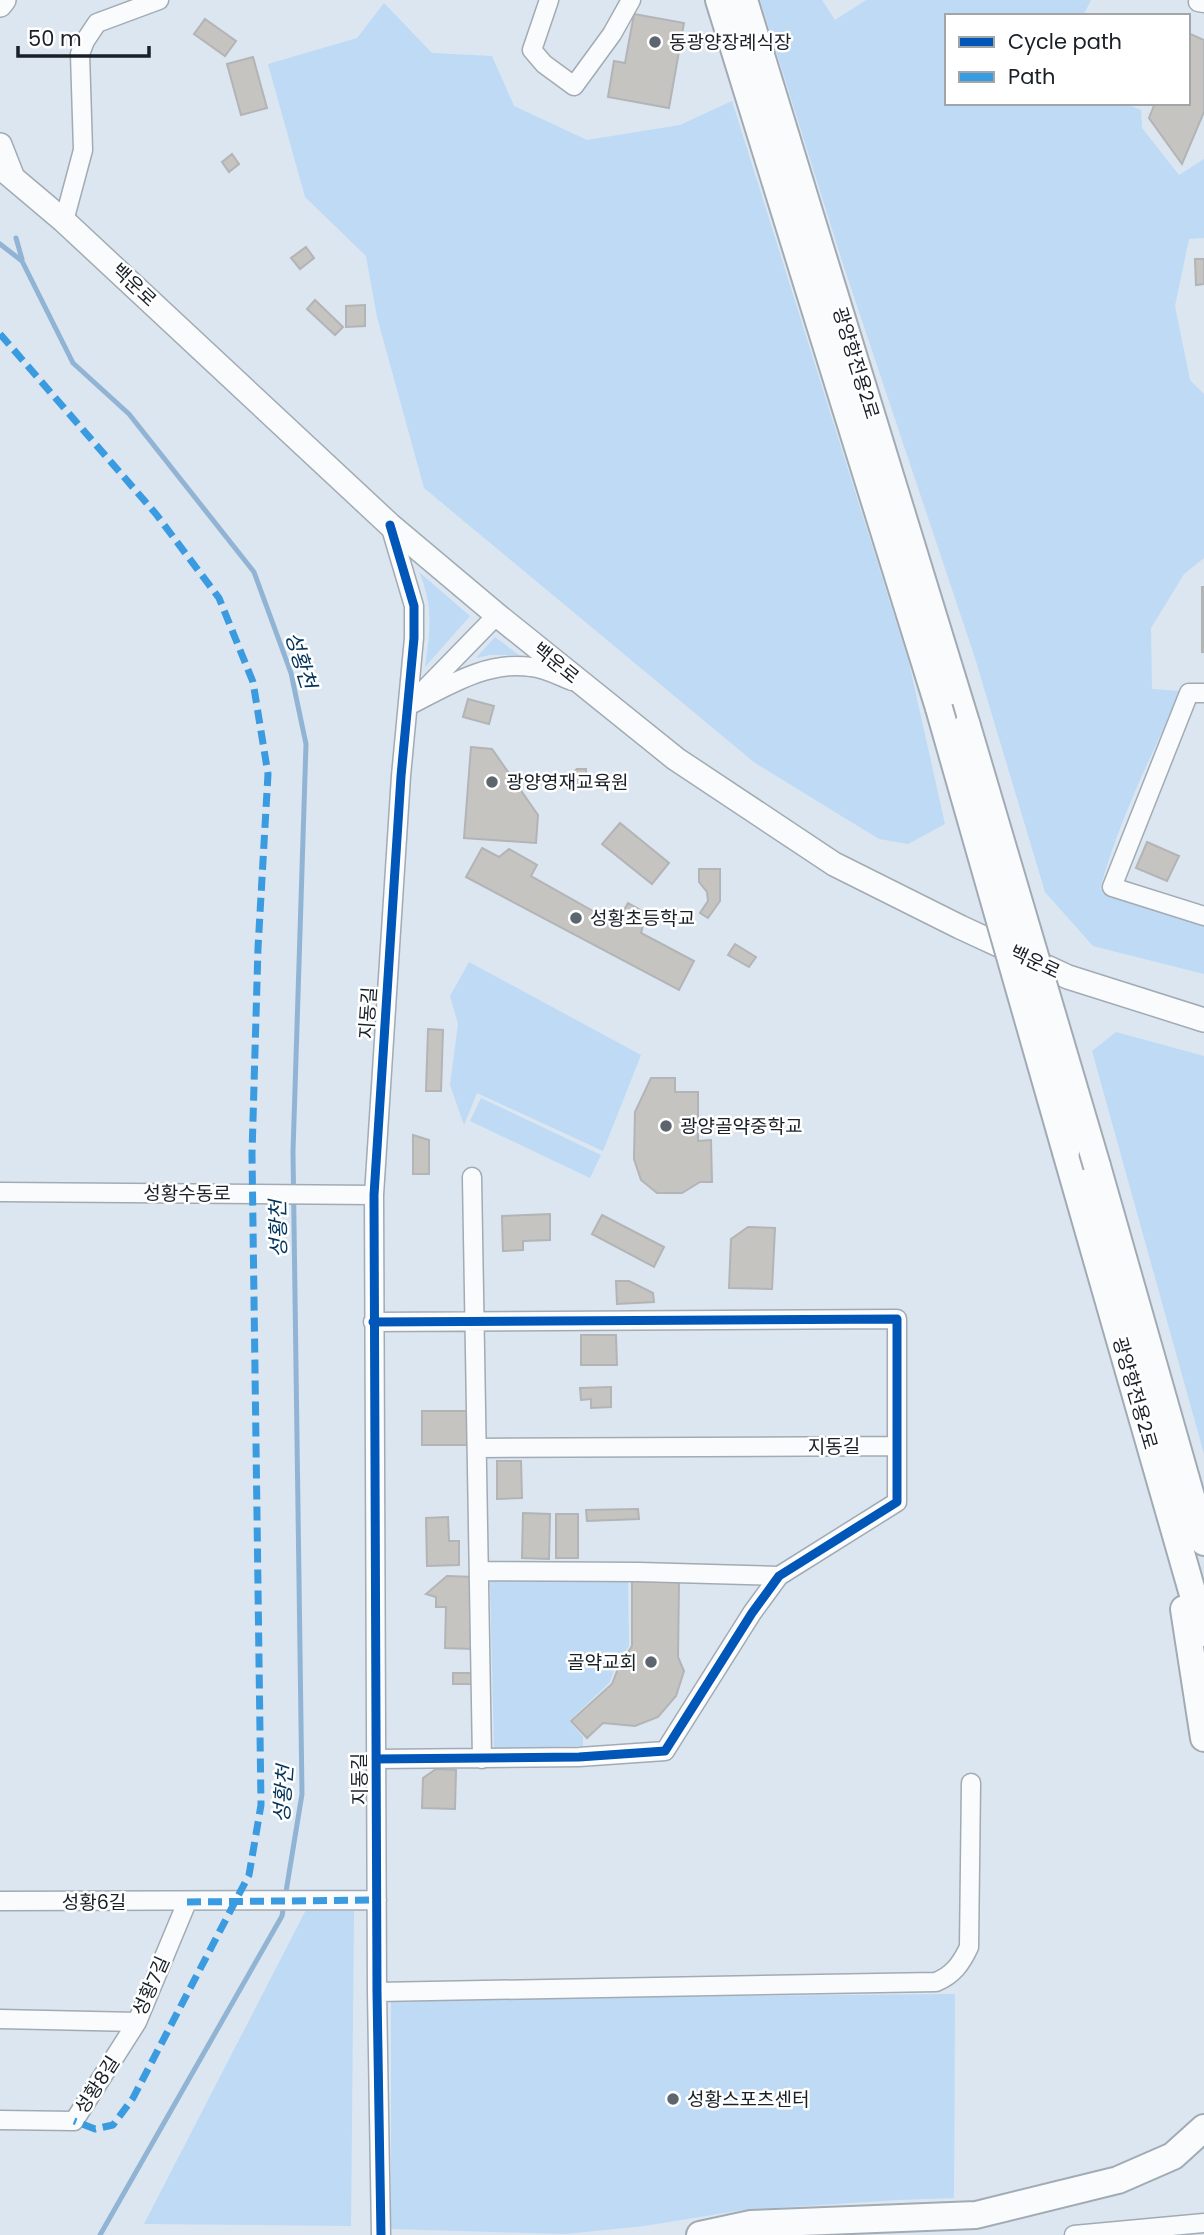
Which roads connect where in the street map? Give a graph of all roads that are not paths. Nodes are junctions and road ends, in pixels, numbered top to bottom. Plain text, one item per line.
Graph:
1 (4, 0) edge
2 (159, 0) edge
3 (549, 0) edge
4 (631, 0) edge
5 (719, 0) edge
6 (744, 0) edge
7 (0, 5) edge
8 (0, 145) edge
9 (7, 172) edge
10 (64, 220) junction
11 (390, 525) junction
12 (497, 615) junction
13 (583, 684) junction
14 (1204, 693) edge
15 (408, 706) junction
16 (1204, 916) edge
17 (1204, 1020) edge
18 (472, 1177) dead end
19 (0, 1192) edge
20 (374, 1195) junction
21 (475, 1320) junction
22 (373, 1322) junction
23 (897, 1446) junction
24 (477, 1448) junction
25 (1170, 1514) junction
26 (1204, 1542) edge
27 (479, 1571) junction
28 (779, 1577) junction
29 (1204, 1633) edge
30 (1204, 1738) edge
31 (376, 1759) junction
32 (482, 1759) junction
33 (971, 1783) dead end
34 (377, 1900) junction
35 (0, 1901) edge
36 (187, 1902) junction
37 (377, 1992) junction
38 (0, 2019) edge
39 (137, 2022) junction
40 (0, 2120) edge
41 (1204, 2128) edge
42 (1204, 2223) edge
43 (381, 2235) edge
44 (699, 2235) edge
45 (1074, 2235) edge

1 - 7 main road
2 - 10 street
3 - 4 street
5 - 25 highway, 광양항전용2로, bridge
6 - 26 highway, 광양항전용2로, bridge
8 - 9 main road
9 - 10 main road, 백운로
10 - 11 main road, 백운로
11 - 12 main road, 백운로
11 - 15 street, 지동길
12 - 13 main road, 백운로
12 - 15 street
13 - 15 street
13 - 17 main road, 백운로
14 - 16 street
15 - 20 street, 지동길
18 - 21 street
19 - 20 street, 성황수동로
20 - 22 street, 지동길
21 - 22 street
21 - 23 street
21 - 24 street
22 - 31 street, 지동길
23 - 24 street, 지동길
23 - 28 street
24 - 27 street
25 - 29 highway, 광양항전용2로
25 - 30 highway
27 - 28 street
27 - 32 street
28 - 32 street
31 - 32 street
31 - 34 street, 지동길
33 - 37 street
34 - 36 street, 성황6길
34 - 37 street, 지동길
35 - 36 street, 성황6길
36 - 39 street, 성황7길
37 - 43 street, 지동길
38 - 39 street, 성황7길
39 - 40 street, 성황8길
41 - 44 highway
42 - 45 street

